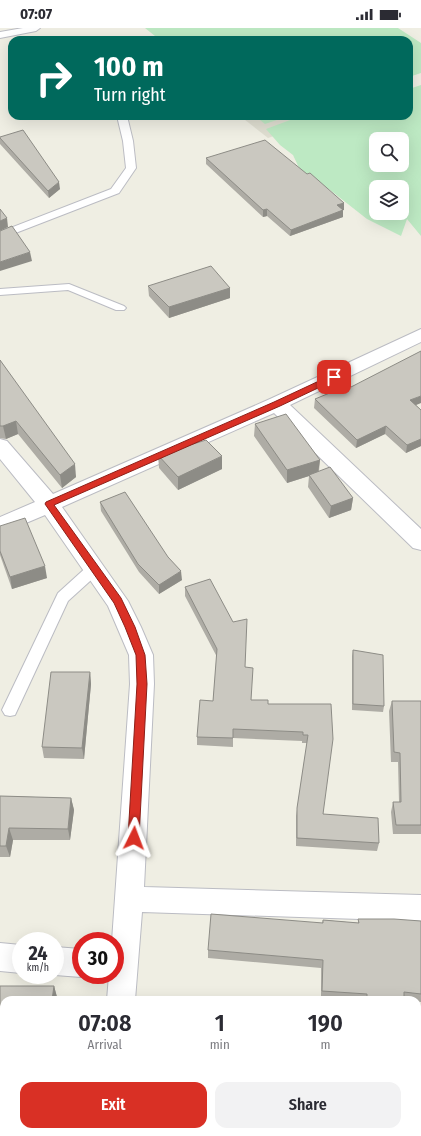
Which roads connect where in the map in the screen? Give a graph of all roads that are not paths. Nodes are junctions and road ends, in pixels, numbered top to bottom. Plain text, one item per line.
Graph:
1 (36, 28) edge
2 (0, 36) edge
3 (123, 120) edge
4 (0, 236) edge
5 (0, 292) edge
6 (120, 308) dead end
7 (421, 335) edge
8 (277, 404) junction
9 (0, 446) edge
10 (49, 504) junction
11 (0, 526) edge
12 (421, 542) edge
13 (95, 568) junction
14 (10, 710) dead end
15 (130, 899) junction
16 (421, 908) edge
17 (124, 936) edge
18 (0, 958) edge
19 (12, 959) edge
20 (120, 984) edge
21 (121, 996) edge

1 - 2 lane
3 - 4 lane
5 - 6 lane
7 - 8 street
8 - 10 street
8 - 12 street
9 - 10 street
10 - 11 street
10 - 13 street
13 - 14 lane
13 - 15 street
15 - 16 street
15 - 17 street
18 - 19 street
20 - 21 street

